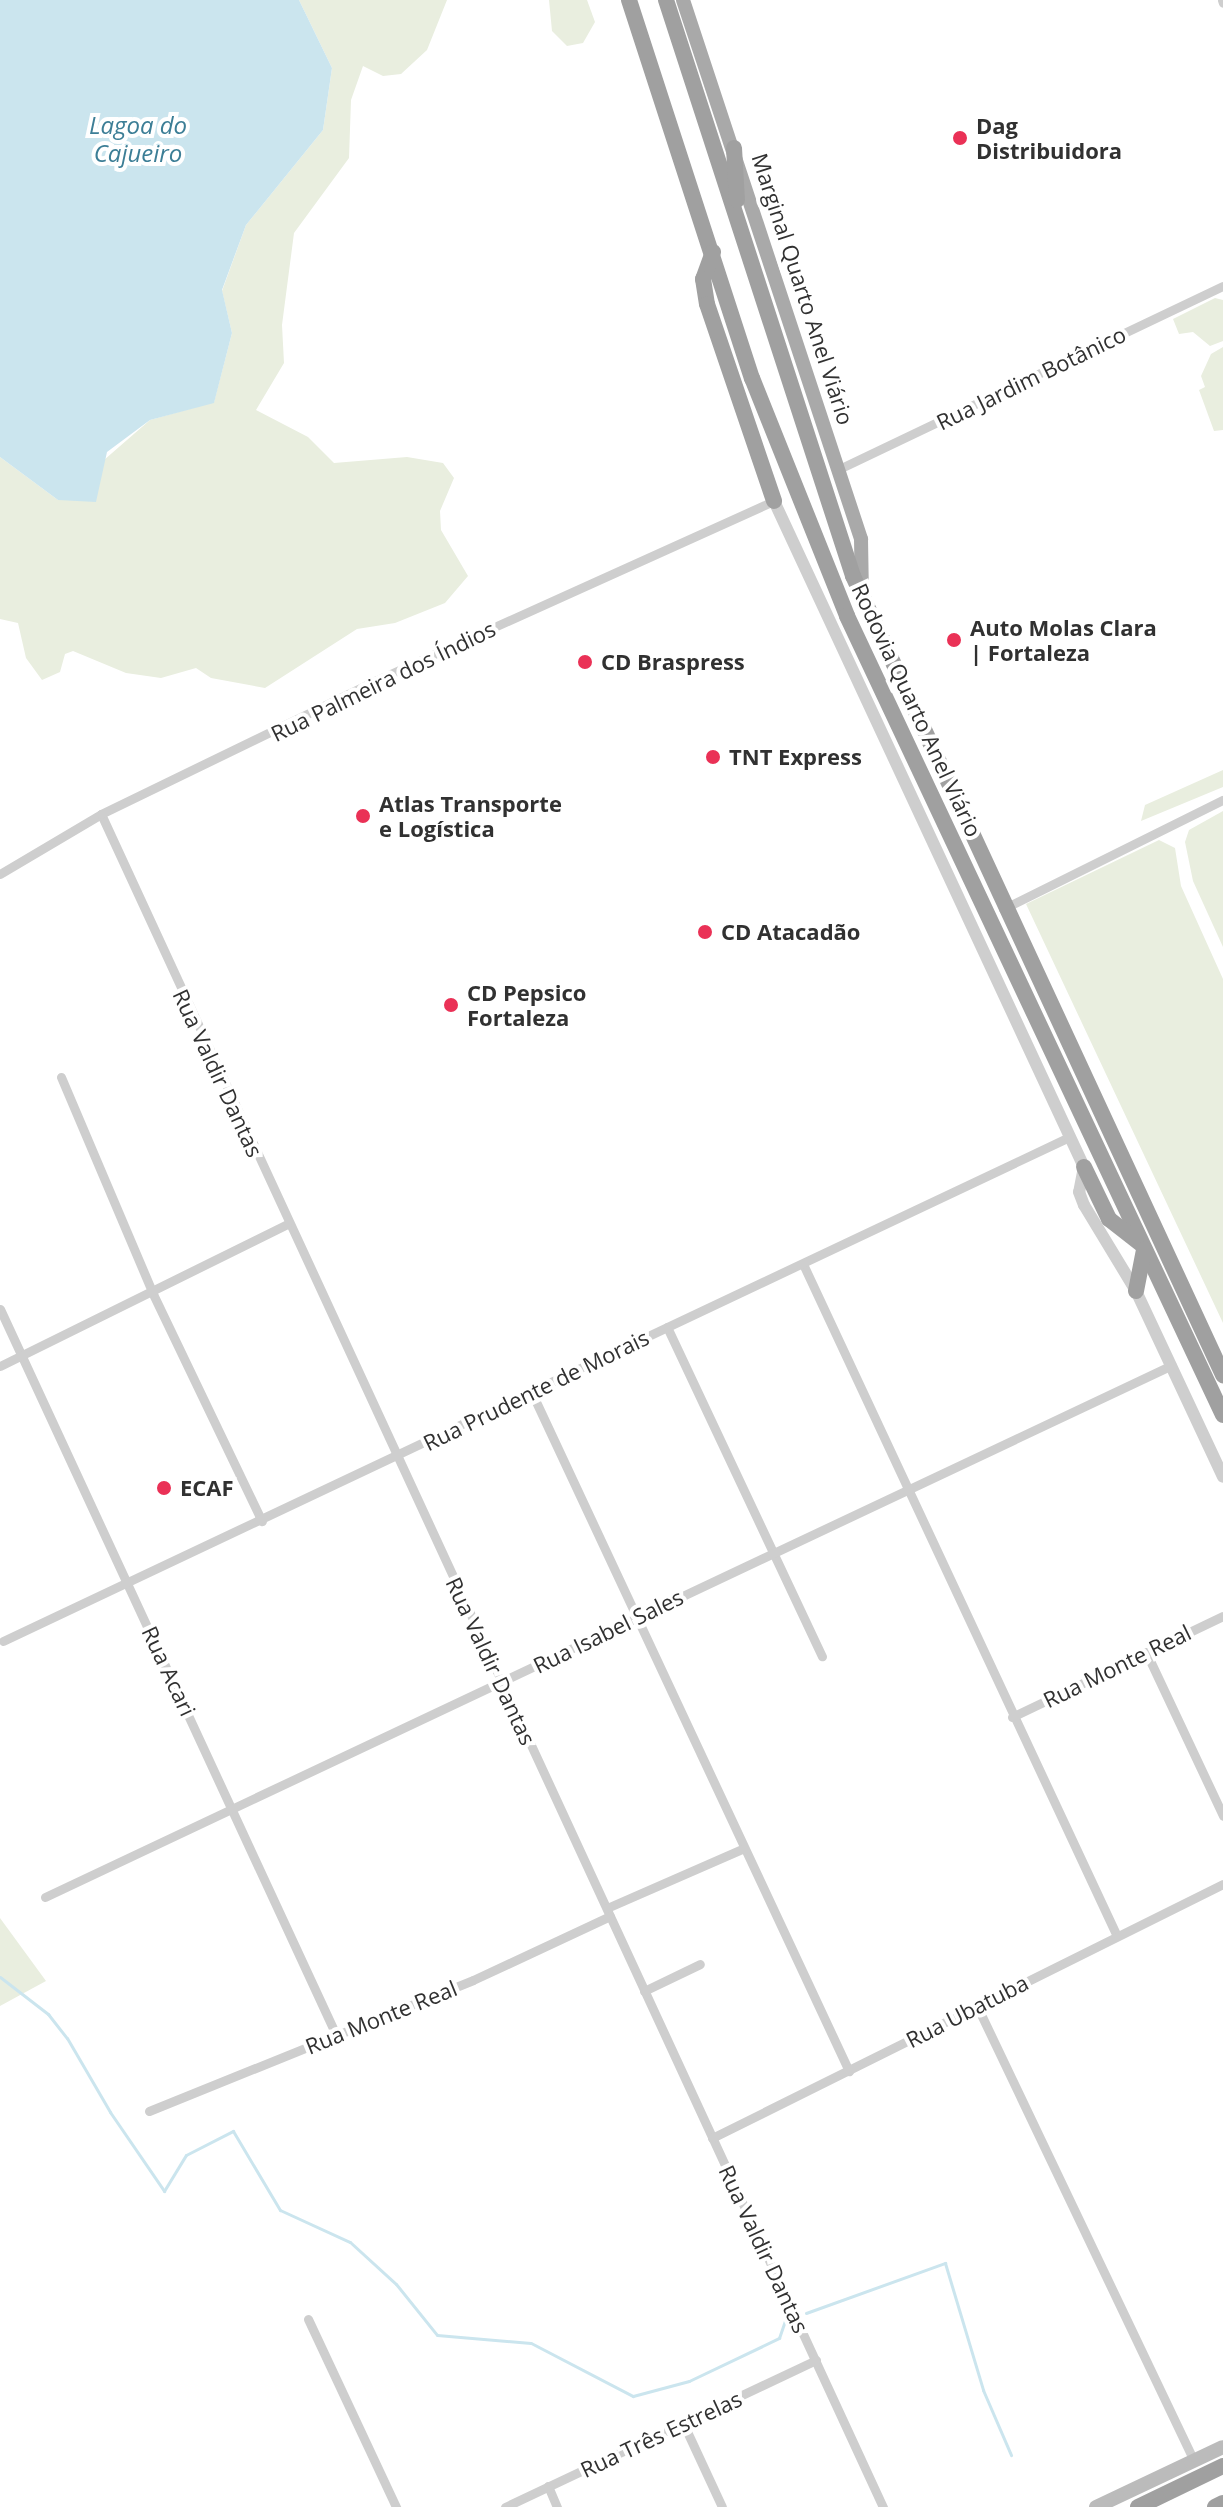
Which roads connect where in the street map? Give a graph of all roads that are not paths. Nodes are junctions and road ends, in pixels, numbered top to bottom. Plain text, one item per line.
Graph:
1 (629, 0) edge
2 (666, 0) edge
3 (683, 0) edge
4 (734, 148) junction
5 (740, 229) junction
6 (713, 252) junction
7 (1223, 286) edge
8 (839, 469) junction
9 (820, 477) junction
10 (795, 488) junction
11 (774, 501) junction
12 (862, 594) junction
13 (1223, 800) edge
14 (101, 814) junction
15 (0, 874) edge
16 (1003, 909) junction
17 (61, 1077) dead end
18 (1069, 1137) junction
19 (1084, 1167) junction
20 (287, 1224) junction
21 (1143, 1247) junction
22 (803, 1264) junction
23 (1136, 1291) junction
24 (153, 1294) junction
25 (0, 1309) edge
26 (667, 1327) junction
27 (22, 1355) junction
28 (1172, 1365) junction
29 (0, 1366) edge
30 (1223, 1375) edge
31 (531, 1391) junction
32 (1223, 1415) edge
33 (397, 1457) junction
34 (1223, 1477) edge
35 (909, 1490) junction
36 (262, 1521) junction
37 (773, 1553) junction
38 (128, 1584) junction
39 (1223, 1616) edge
40 (636, 1617) junction
41 (3, 1641) dead end
42 (1146, 1652) junction
43 (822, 1656) dead end
44 (500, 1682) junction
45 (1012, 1717) junction
46 (231, 1808) junction
47 (1223, 1816) edge
48 (742, 1849) junction
49 (1223, 1884) edge
50 (45, 1897) dead end
51 (609, 1912) junction
52 (1117, 1936) junction
53 (700, 1964) dead end
54 (644, 1991) junction
55 (977, 2006) junction
56 (336, 2035) junction
57 (849, 2071) junction
58 (149, 2111) dead end
59 (712, 2138) junction
60 (308, 2319) dead end
61 (816, 2360) junction
62 (684, 2425) junction
63 (1223, 2447) edge
64 (1194, 2461) junction
65 (1223, 2466) edge
66 (548, 2486) junction
67 (1223, 2503) edge
68 (396, 2507) edge
69 (505, 2507) edge
70 (557, 2507) edge
71 (722, 2507) edge
72 (883, 2507) edge
73 (1096, 2507) edge
74 (1138, 2507) edge
75 (1215, 2507) edge

1 - 6 highway, Rodovia Quarto Anel Viário
2 - 5 highway, Rodovia Quarto Anel Viário
3 - 4 main road, Marginal Quarto Anel Viário
4 - 5 highway
4 - 8 main road, Marginal Quarto Anel Viário
5 - 9 highway, Rodovia Quarto Anel Viário
6 - 10 highway, Rodovia Quarto Anel Viário
6 - 11 highway
7 - 8 street, Rua Jardim Botânico
8 - 12 main road, Marginal Quarto Anel Viário
9 - 10 highway
9 - 12 highway, Rodovia Quarto Anel Viário
10 - 21 highway, Rodovia Quarto Anel Viário
11 - 14 street, Rua Palmeira dos Índios
11 - 18 street
12 - 16 highway, Rodovia Quarto Anel Viário
13 - 16 street
14 - 15 street, Rua Palmeira dos Índios
14 - 20 street, Rua Valdir Dantas
16 - 30 highway, Rodovia Quarto Anel Viário
17 - 24 street
18 - 19 street
18 - 22 street, Rua Prudente de Morais
19 - 21 highway
19 - 23 street
20 - 24 street
20 - 33 street, Rua Valdir Dantas
21 - 23 highway
21 - 32 highway, Rodovia Quarto Anel Viário
22 - 26 street, Rua Prudente de Morais
22 - 35 street
23 - 28 street
24 - 27 street
24 - 36 street
25 - 27 street, Rua Acari
26 - 31 street, Rua Prudente de Morais
26 - 37 street
27 - 29 street
27 - 38 street, Rua Acari
28 - 34 street
28 - 35 street, Rua Isabel Sales
31 - 33 street, Rua Prudente de Morais
31 - 40 street
33 - 36 street, Rua Prudente de Morais
33 - 44 street, Rua Valdir Dantas
35 - 37 street, Rua Isabel Sales
35 - 45 street
36 - 38 street, Rua Prudente de Morais
37 - 40 street, Rua Isabel Sales
37 - 43 street
38 - 41 street, Rua Prudente de Morais
38 - 46 street, Rua Acari
39 - 42 street, Rua Monte Real
40 - 44 street, Rua Isabel Sales
40 - 48 street
42 - 45 street, Rua Monte Real
42 - 47 street
44 - 46 street, Rua Isabel Sales
44 - 51 street, Rua Valdir Dantas
45 - 52 street
46 - 50 street, Rua Isabel Sales
46 - 56 street, Rua Acari
48 - 51 street, Rua Monte Real
48 - 57 street
49 - 52 street, Rua Ubatuba
51 - 54 street, Rua Valdir Dantas
51 - 56 street, Rua Monte Real
52 - 55 street, Rua Ubatuba
53 - 54 street
54 - 59 street, Rua Valdir Dantas
55 - 57 street, Rua Ubatuba
55 - 64 street
56 - 58 street, Rua Monte Real
57 - 59 street, Rua Ubatuba
59 - 61 street, Rua Valdir Dantas
60 - 68 street
61 - 62 street, Rua Três Estrelas
61 - 72 street, Rua Valdir Dantas
62 - 66 street, Rua Três Estrelas
62 - 71 street
63 - 64 main road
64 - 73 main road
65 - 74 highway
66 - 69 street, Rua Três Estrelas
66 - 70 street
67 - 75 highway

